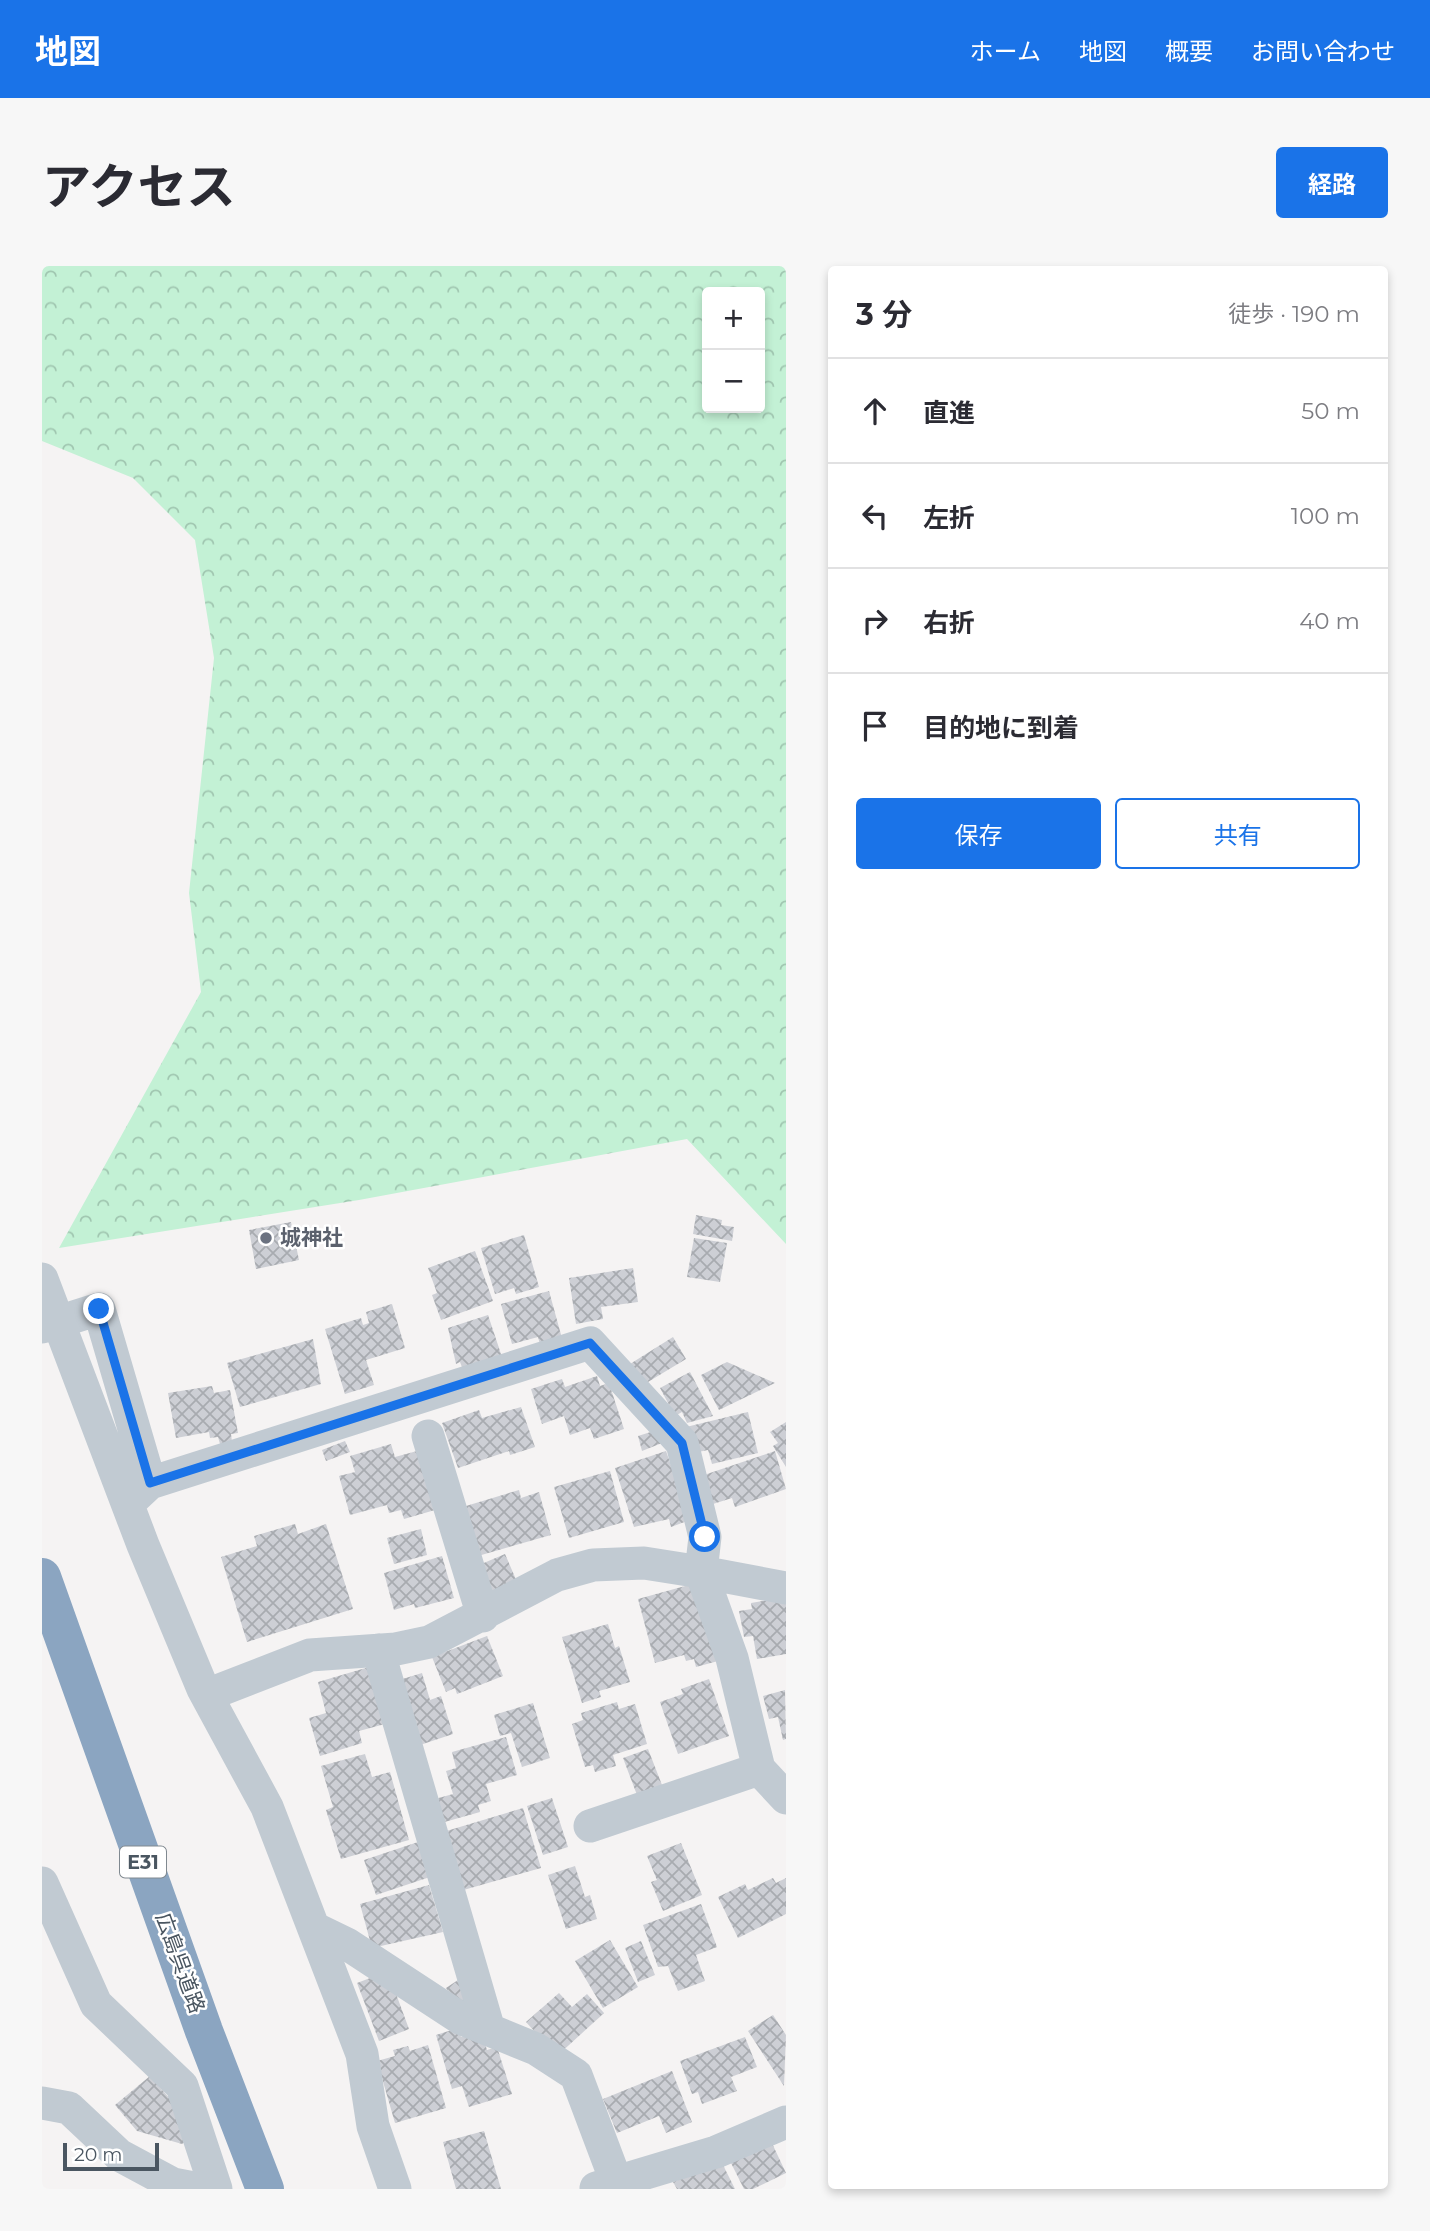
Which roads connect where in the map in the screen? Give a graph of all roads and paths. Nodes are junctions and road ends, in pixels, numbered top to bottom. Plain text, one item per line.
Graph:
1 (42, 1279) edge
2 (42, 1327) edge
3 (428, 1436) dead end
4 (139, 1494) junction
5 (701, 1572) junction
6 (42, 1577) edge
7 (786, 1588) edge
8 (483, 1616) junction
9 (378, 1650) junction
10 (207, 1695) junction
11 (759, 1769) junction
12 (786, 1798) edge
13 (590, 1826) dead end
14 (42, 1883) edge
15 (314, 1928) junction
16 (489, 2030) junction
17 (42, 2103) edge
18 (786, 2122) edge
19 (609, 2186) edge
20 (199, 2189) edge
21 (216, 2189) edge
22 (265, 2189) edge
23 (395, 2189) edge

1 - 4 street
2 - 4 street
3 - 8 street
4 - 5 street
4 - 10 street
5 - 7 street
5 - 8 street
5 - 11 street
6 - 22 highway, 広島呉道路 / E31
8 - 9 street
9 - 10 street
9 - 16 street
10 - 15 street
11 - 12 street
11 - 13 street
14 - 21 street
15 - 16 street
15 - 23 street
16 - 19 street
17 - 20 street
18 - 19 street

